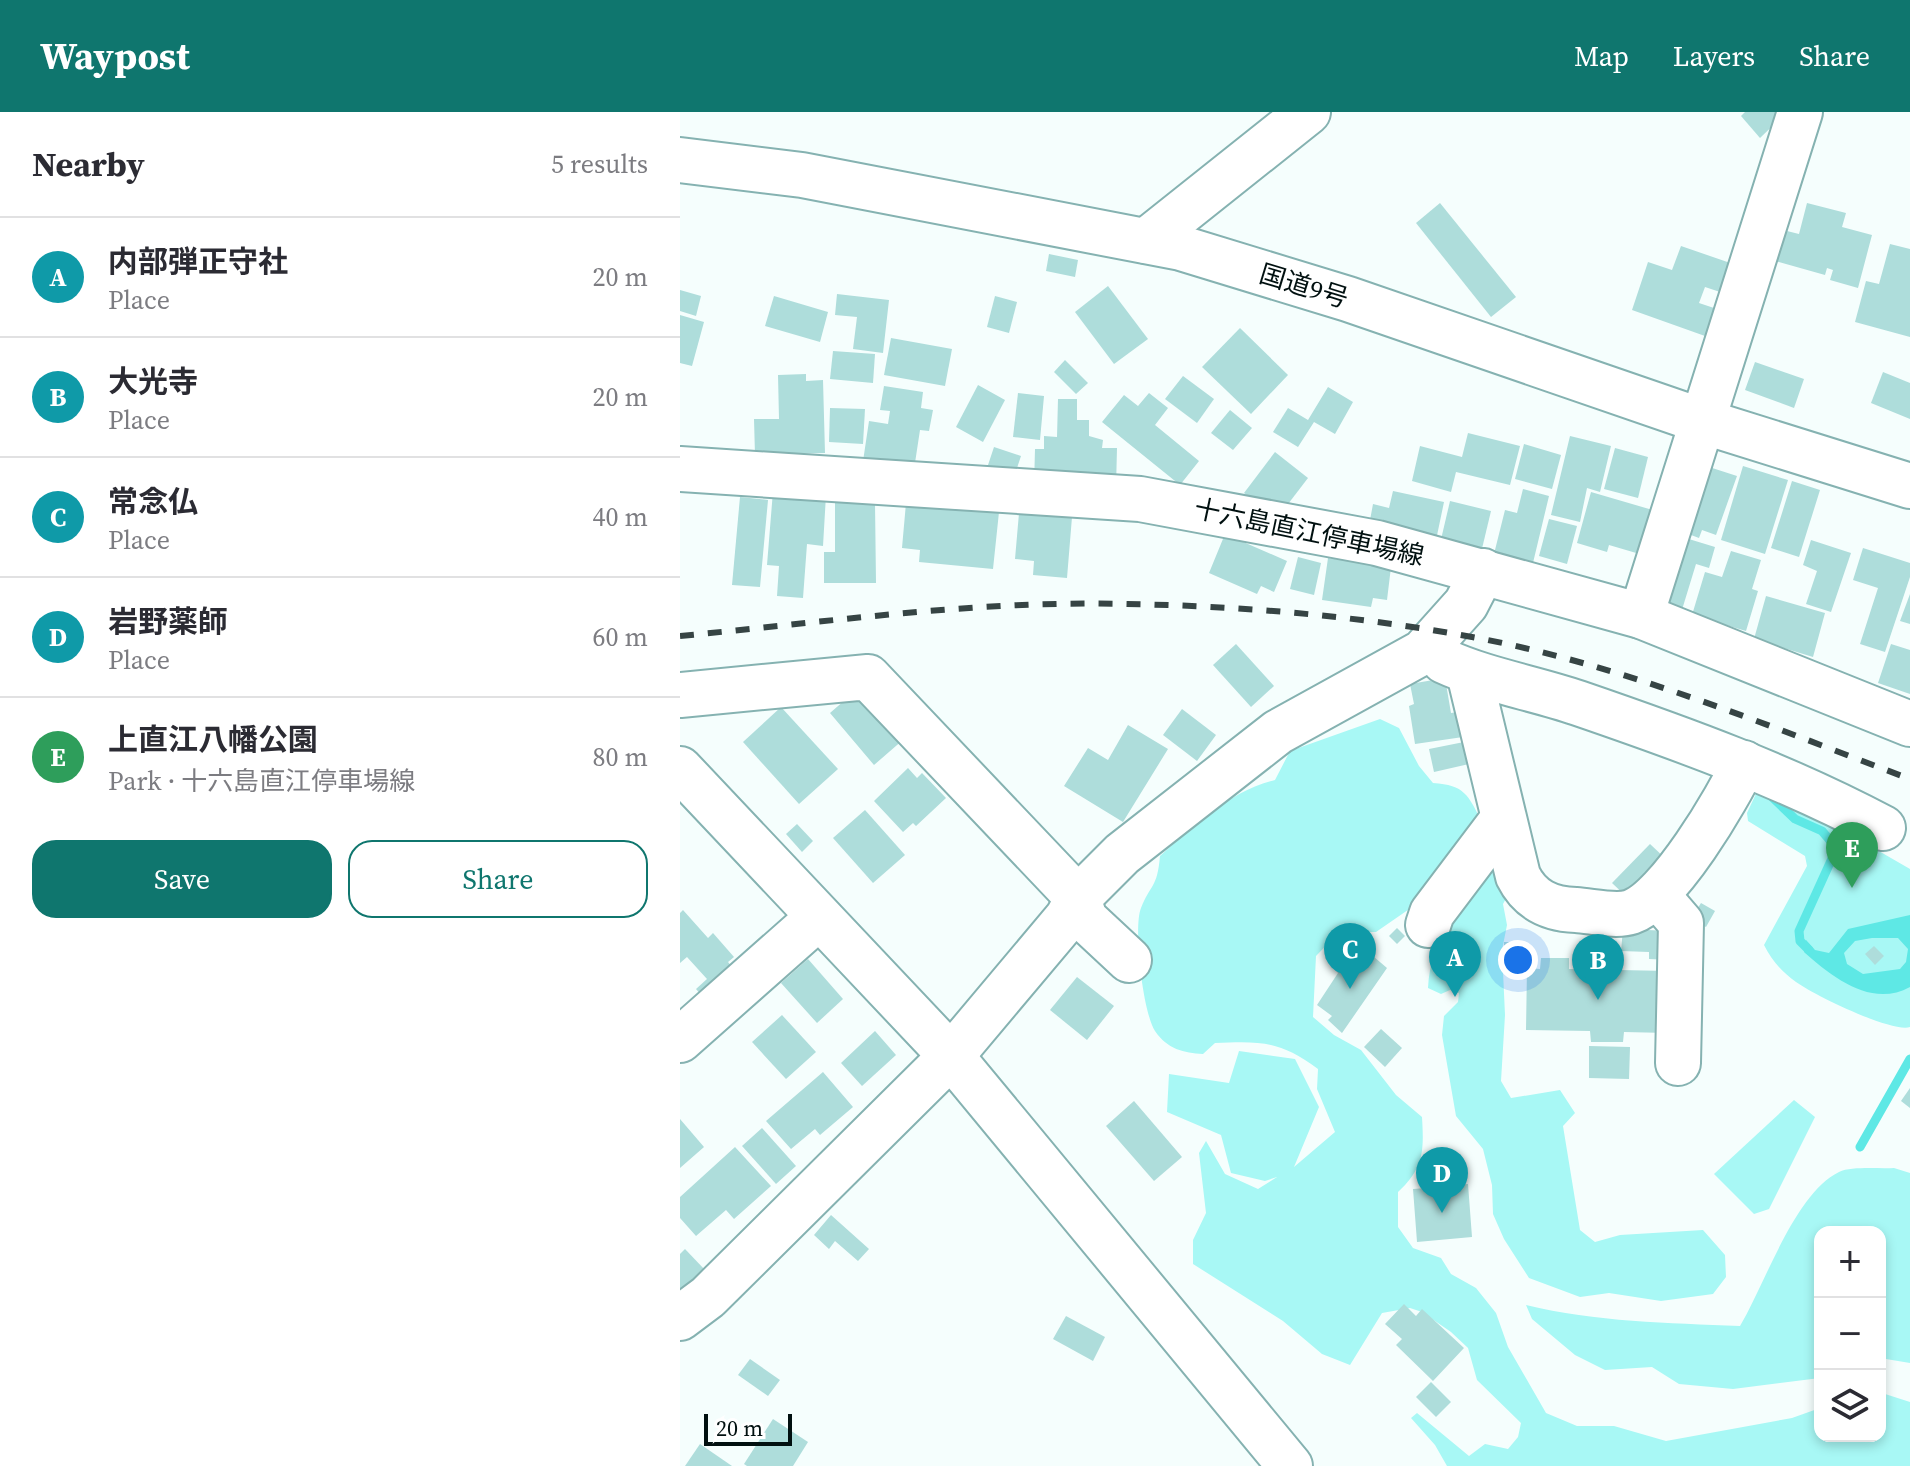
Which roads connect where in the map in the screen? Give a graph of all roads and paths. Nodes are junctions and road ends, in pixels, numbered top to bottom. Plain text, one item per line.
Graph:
1 (1308, 112) edge
2 (1800, 112) edge
3 (680, 160) edge
4 (1146, 241) junction
5 (1702, 421) junction
6 (680, 469) edge
7 (1910, 486) edge
8 (1483, 571) junction
9 (1641, 616) junction
10 (1423, 652) junction
11 (1469, 673) junction
12 (680, 695) edge
13 (1910, 724) edge
14 (1744, 763) junction
15 (680, 769) edge
16 (1503, 819) junction
17 (1897, 827) edge
18 (1657, 895) junction
19 (1078, 898) junction
20 (819, 917) junction
21 (1428, 925) dead end
22 (1129, 960) dead end
23 (680, 1040) edge
24 (951, 1056) junction
25 (1678, 1063) dead end
26 (680, 1318) edge
27 (1290, 1466) edge

1 - 4 main road
2 - 5 main road
3 - 4 main road, 国道9号
4 - 5 main road, 国道9号
5 - 7 main road, 国道9号
5 - 9 main road
6 - 8 main road, 十六島直江停車場線
8 - 9 main road, 十六島直江停車場線
8 - 10 main road
9 - 13 main road, 十六島直江停車場線
10 - 11 main road
10 - 19 main road
11 - 14 main road
11 - 16 main road
12 - 19 main road
14 - 17 main road
14 - 18 main road
15 - 20 main road
16 - 18 main road
16 - 21 main road
18 - 25 main road
19 - 22 main road
19 - 24 main road
20 - 23 main road
20 - 24 main road
24 - 26 main road
24 - 27 main road

